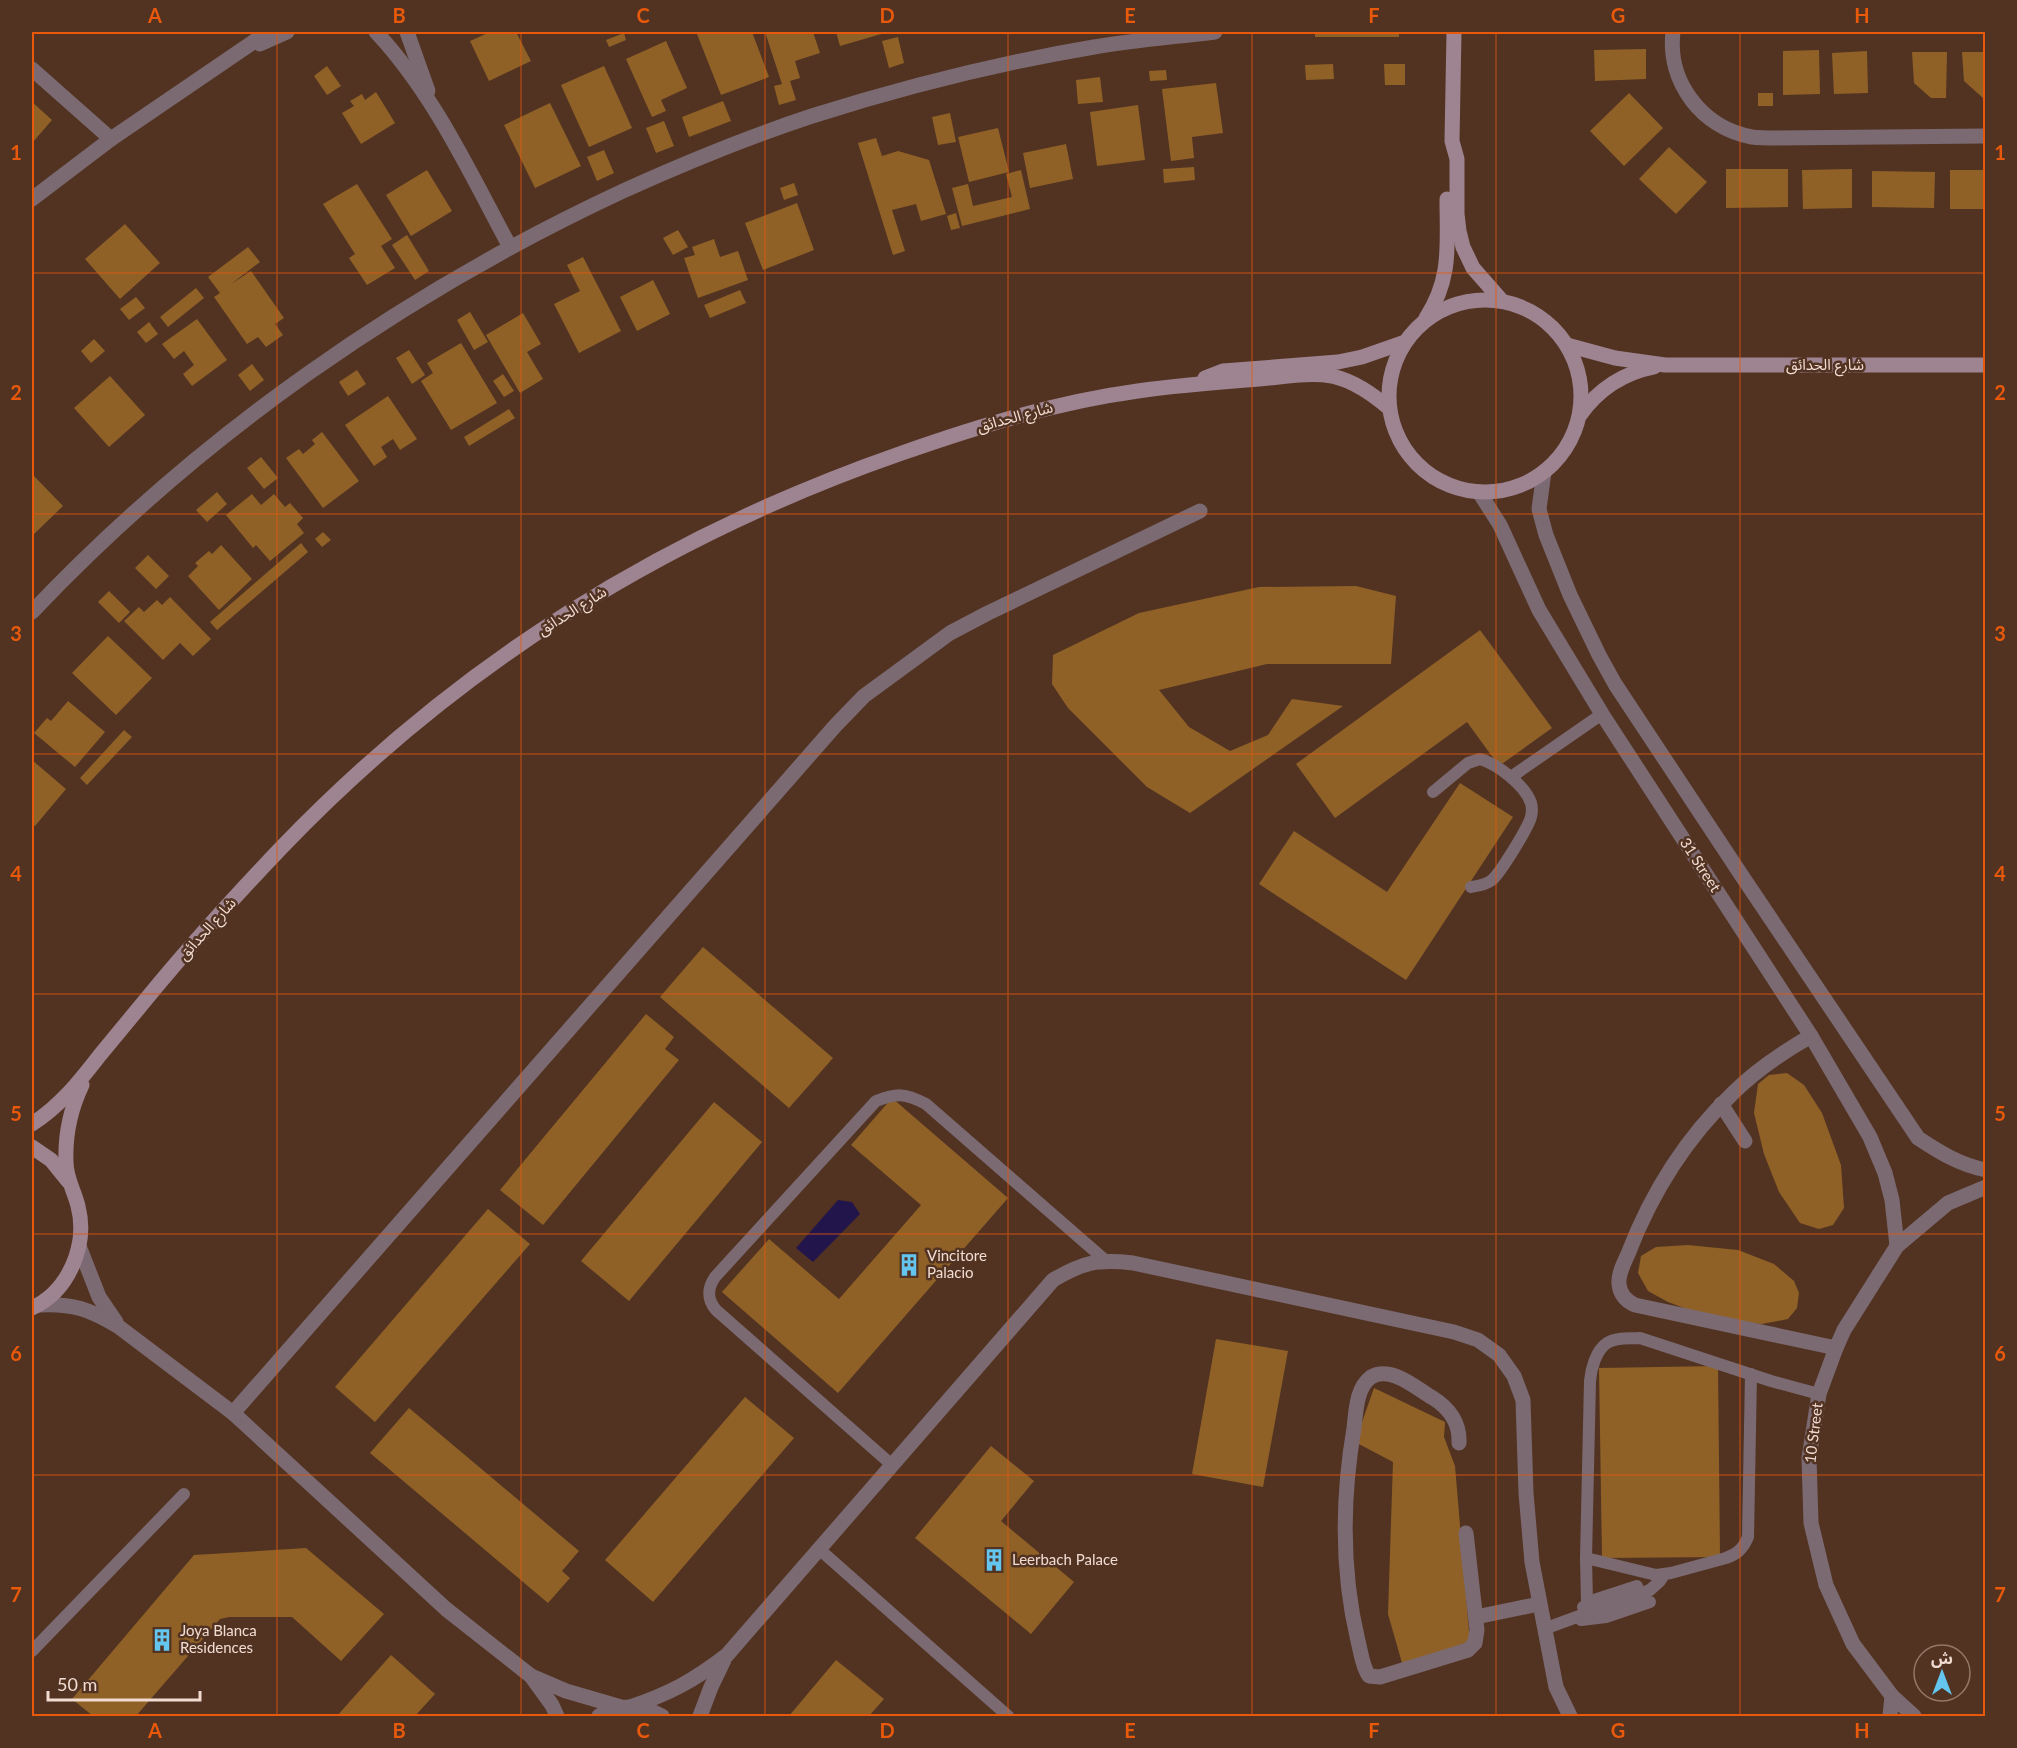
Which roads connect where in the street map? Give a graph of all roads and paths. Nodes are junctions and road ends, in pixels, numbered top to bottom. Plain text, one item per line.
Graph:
1 (268, 32) edge
2 (287, 32) edge
3 (376, 32) edge
4 (407, 32) edge
5 (1215, 32) edge
6 (1454, 32) edge
7 (1673, 32) edge
8 (238, 54) junction
9 (32, 69) edge
10 (437, 113) junction
11 (1986, 136) edge
12 (111, 139) junction
13 (1452, 141) junction
14 (32, 198) edge
15 (510, 247) junction
16 (1502, 301) junction
17 (1426, 319) junction
18 (1405, 342) junction
19 (1567, 345) junction
20 (1665, 365) junction
21 (1986, 365) edge
22 (1197, 383) junction
23 (1389, 408) junction
24 (1579, 416) junction
25 (1544, 472) junction
26 (1479, 492) junction
27 (1200, 511) dead end
28 (32, 612) edge
29 (1602, 714) junction
30 (1512, 777) junction
31 (1432, 792) dead end
32 (1471, 887) dead end
33 (1811, 1036) junction
34 (88, 1071) junction
35 (1721, 1104) junction
36 (32, 1124) edge
37 (1745, 1142) dead end
38 (32, 1147) edge
39 (1986, 1170) edge
40 (68, 1181) junction
41 (1986, 1187) edge
42 (79, 1246) junction
43 (1897, 1246) junction
44 (1105, 1260) junction
45 (35, 1306) edge
46 (119, 1327) junction
47 (1836, 1348) junction
48 (1750, 1374) junction
49 (1819, 1394) junction
50 (232, 1413) junction
51 (1459, 1443) dead end
52 (892, 1465) junction
53 (184, 1494) dead end
54 (1466, 1533) dead end
55 (819, 1549) junction
56 (1586, 1558) junction
57 (1664, 1575) junction
58 (1637, 1586) dead end
59 (1650, 1602) dead end
60 (1587, 1603) junction
61 (1539, 1604) junction
62 (1476, 1617) junction
63 (1568, 1620) junction
64 (1544, 1629) junction
65 (32, 1651) edge
66 (727, 1655) junction
67 (531, 1676) junction
68 (1892, 1696) junction
69 (626, 1707) junction
70 (1566, 1715) edge
71 (557, 1716) edge
72 (599, 1716) edge
73 (662, 1716) edge
74 (699, 1716) edge
75 (1008, 1716) edge
76 (1890, 1716) edge
77 (1914, 1716) edge

1 - 8 street
2 - 8 street
3 - 10 street
4 - 10 street
5 - 15 street
6 - 13 street
7 - 11 street
8 - 12 street
9 - 12 street
10 - 15 street
12 - 14 street
13 - 16 street
13 - 17 street
15 - 28 street
16 - 17 street
16 - 19 street
17 - 18 street
18 - 22 street
18 - 23 street
19 - 20 street
19 - 24 street
20 - 21 street, شارع الحدائق
20 - 24 street
22 - 23 street
22 - 34 street, شارع الحدائق
23 - 26 street
24 - 25 street
25 - 26 street
25 - 39 street, 31 Street
26 - 29 street, 31 Street
27 - 50 street
29 - 30 lane
29 - 33 street, 31 Street
30 - 31 lane
30 - 32 lane
33 - 35 street
33 - 43 street, 31 Street
34 - 36 street, شارع الحدائق
34 - 40 street
35 - 37 street
35 - 47 street
38 - 40 street
40 - 42 street
41 - 43 street, 10 Street
42 - 45 street
42 - 46 street
43 - 47 street, 10 Street
44 - 52 street
44 - 52 lane
44 - 61 street
45 - 46 street
46 - 50 street
47 - 49 street, 10 Street
48 - 49 lane
48 - 56 lane
48 - 57 lane
49 - 68 street, 10 Street
50 - 67 street
51 - 62 street
52 - 55 street
53 - 65 lane
54 - 62 street
55 - 66 street
55 - 75 lane
56 - 57 lane
56 - 60 lane
57 - 63 lane
58 - 60 lane
59 - 63 lane
60 - 63 lane
61 - 62 street
61 - 64 street
63 - 64 lane
64 - 70 street
66 - 69 street
66 - 74 street
67 - 69 street
67 - 71 street
68 - 76 street
68 - 77 street, 10 Street
69 - 72 street
69 - 73 street

